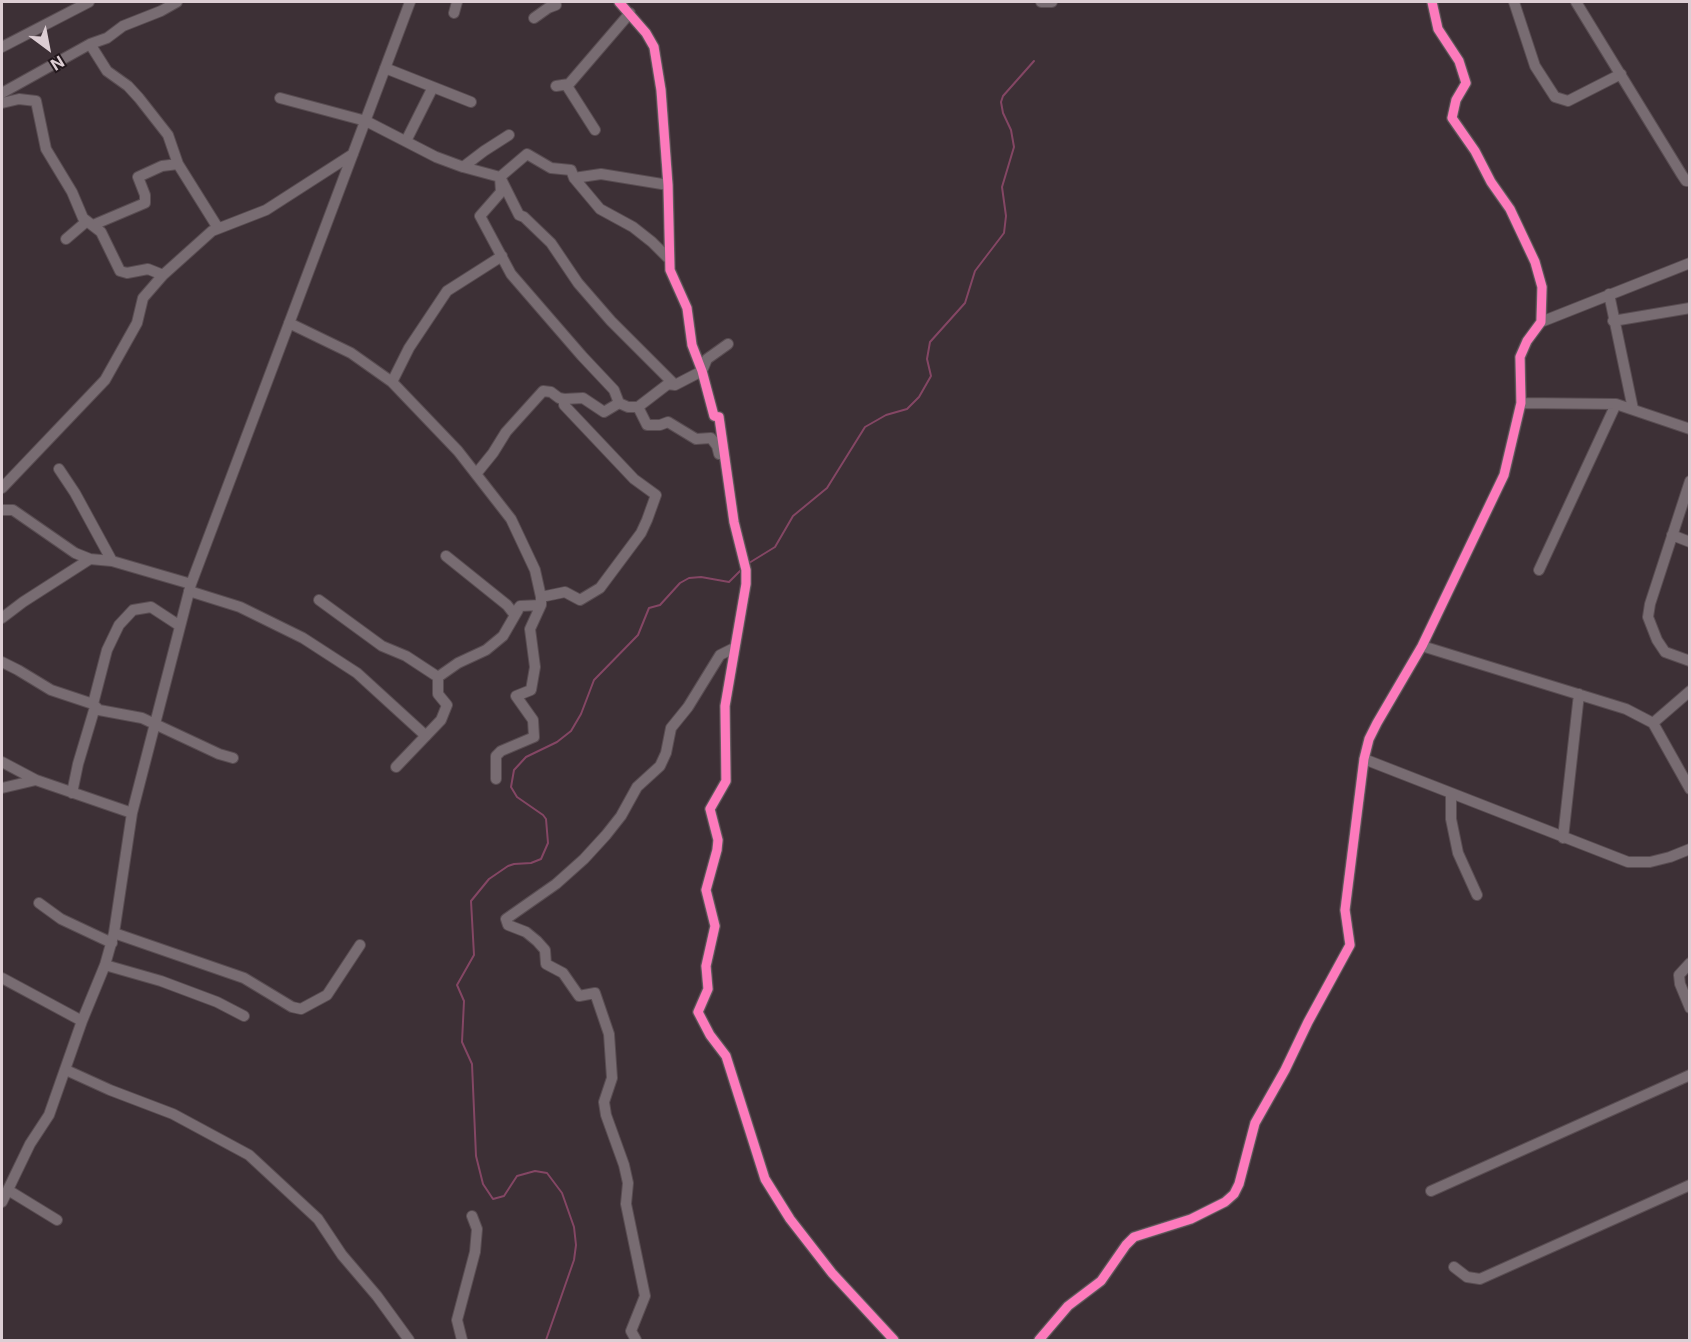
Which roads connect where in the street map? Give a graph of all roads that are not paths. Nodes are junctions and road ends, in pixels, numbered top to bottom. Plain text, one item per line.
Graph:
1 (89, 2) edge
2 (177, 2) edge
3 (410, 2) edge
4 (555, 2) edge
5 (619, 2) edge
6 (1041, 2) edge
7 (1052, 2) edge
8 (1432, 2) edge
9 (1514, 2) edge
10 (1576, 2) edge
11 (630, 13) junction
12 (534, 18) dead end
13 (90, 44) junction
14 (2, 46) edge
15 (385, 68) junction
16 (1622, 74) junction
17 (433, 87) junction
18 (2, 93) edge
19 (280, 98) dead end
20 (471, 102) dead end
21 (2, 103) edge
22 (366, 122) junction
23 (595, 130) dead end
24 (509, 135) dead end
25 (406, 141) junction
26 (353, 154) junction
27 (178, 164) junction
28 (463, 167) junction
29 (500, 177) junction
30 (574, 178) junction
31 (1689, 182) edge
32 (668, 184) junction
33 (90, 223) junction
34 (218, 228) junction
35 (66, 239) dead end
36 (501, 256) junction
37 (669, 259) junction
38 (1689, 263) edge
39 (162, 275) junction
40 (1609, 294) junction
41 (1689, 308) edge
42 (1613, 321) junction
43 (1541, 322) junction
44 (289, 324) junction
45 (728, 344) dead end
46 (702, 371) junction
47 (392, 382) junction
48 (675, 385) junction
49 (564, 399) junction
50 (619, 403) junction
51 (1521, 403) junction
52 (1616, 404) junction
53 (638, 407) junction
54 (1633, 410) junction
55 (1689, 429) edge
56 (59, 469) dead end
57 (476, 474) junction
58 (728, 480) junction
59 (1689, 481) edge
60 (2, 488) edge
61 (2, 510) edge
62 (1672, 535) junction
63 (1689, 542) edge
64 (446, 555) dead end
65 (90, 559) junction
66 (112, 561) junction
67 (1539, 570) dead end
68 (190, 587) junction
69 (319, 600) dead end
70 (541, 601) junction
71 (520, 606) junction
72 (2, 618) edge
73 (180, 626) junction
74 (1422, 646) junction
75 (734, 648) junction
76 (1689, 661) edge
77 (2, 662) edge
78 (438, 677) junction
79 (1689, 690) edge
80 (1580, 694) junction
81 (94, 705) junction
82 (1653, 723) junction
83 (154, 724) junction
84 (426, 736) junction
85 (233, 758) dead end
86 (1364, 759) junction
87 (2, 762) edge
88 (396, 767) dead end
89 (496, 779) dead end
90 (36, 780) junction
91 (2, 788) edge
92 (1689, 789) edge
93 (72, 793) junction
94 (1451, 794) junction
95 (132, 813) junction
96 (1563, 838) junction
97 (1689, 849) edge
98 (1478, 895) dead end
99 (39, 903) dead end
100 (113, 938) junction
101 (360, 945) dead end
102 (1689, 963) edge
103 (105, 965) junction
104 (2, 978) edge
105 (1689, 1006) edge
106 (244, 1016) dead end
107 (82, 1021) junction
108 (66, 1070) junction
109 (1689, 1075) edge
110 (1689, 1187) edge
111 (8, 1190) junction
112 (1431, 1191) dead end
113 (2, 1203) edge
114 (472, 1216) dead end
115 (57, 1220) dead end
116 (1454, 1267) dead end
117 (409, 1341) edge
118 (462, 1341) edge
119 (636, 1341) edge
120 (894, 1341) edge
121 (1039, 1341) edge

1 - 14 street
2 - 13 street
3 - 15 street
4 - 12 street
5 - 11 street
6 - 7 street
8 - 43 street
9 - 16 street
10 - 16 street
11 - 23 street
11 - 32 street
13 - 18 street
13 - 27 street
15 - 17 street
15 - 22 street
16 - 31 street
17 - 20 street
17 - 25 street
19 - 22 street
21 - 33 street
22 - 25 street
22 - 26 street
24 - 28 street
25 - 28 street
26 - 34 street
26 - 44 street
27 - 33 street
27 - 34 street
28 - 29 street
29 - 30 street
29 - 36 street
29 - 48 street
30 - 32 street
30 - 37 street
32 - 37 street
33 - 35 street
33 - 39 street
34 - 39 street
36 - 47 street
36 - 50 street
37 - 46 street
38 - 40 street
39 - 60 street
40 - 42 street
40 - 43 street
41 - 42 street
42 - 54 street
43 - 51 street
44 - 47 street
44 - 68 street
45 - 46 street
46 - 48 street
46 - 58 street
47 - 57 street
48 - 53 street
49 - 50 street
49 - 57 street
49 - 70 street
50 - 53 street
51 - 52 street
51 - 74 street
52 - 54 street
52 - 67 street
53 - 58 street
54 - 55 street
56 - 66 street
57 - 70 street
58 - 75 street
59 - 62 street
61 - 65 street
62 - 63 street
62 - 76 street
64 - 71 street
65 - 66 street
65 - 72 street
66 - 68 street
68 - 73 street
68 - 84 street
69 - 78 street
70 - 71 street
70 - 89 street
71 - 78 street
73 - 81 street
73 - 83 street
74 - 80 street
74 - 86 street
75 - 119 street
75 - 120 street
77 - 81 street
78 - 84 street
79 - 82 street
80 - 82 street
80 - 96 street
81 - 83 street
81 - 93 street
82 - 92 street
83 - 85 street
83 - 95 street
84 - 88 street
86 - 94 street
86 - 121 street
87 - 90 street
90 - 91 street
90 - 93 street
93 - 95 street
94 - 96 street
94 - 98 street
95 - 100 street
96 - 97 street
99 - 100 street
100 - 101 street
100 - 103 street
102 - 105 street
103 - 106 street
103 - 107 street
104 - 107 street
107 - 108 street
108 - 111 street
108 - 117 street
109 - 112 street
110 - 116 street
111 - 113 street
111 - 115 street
114 - 118 street

